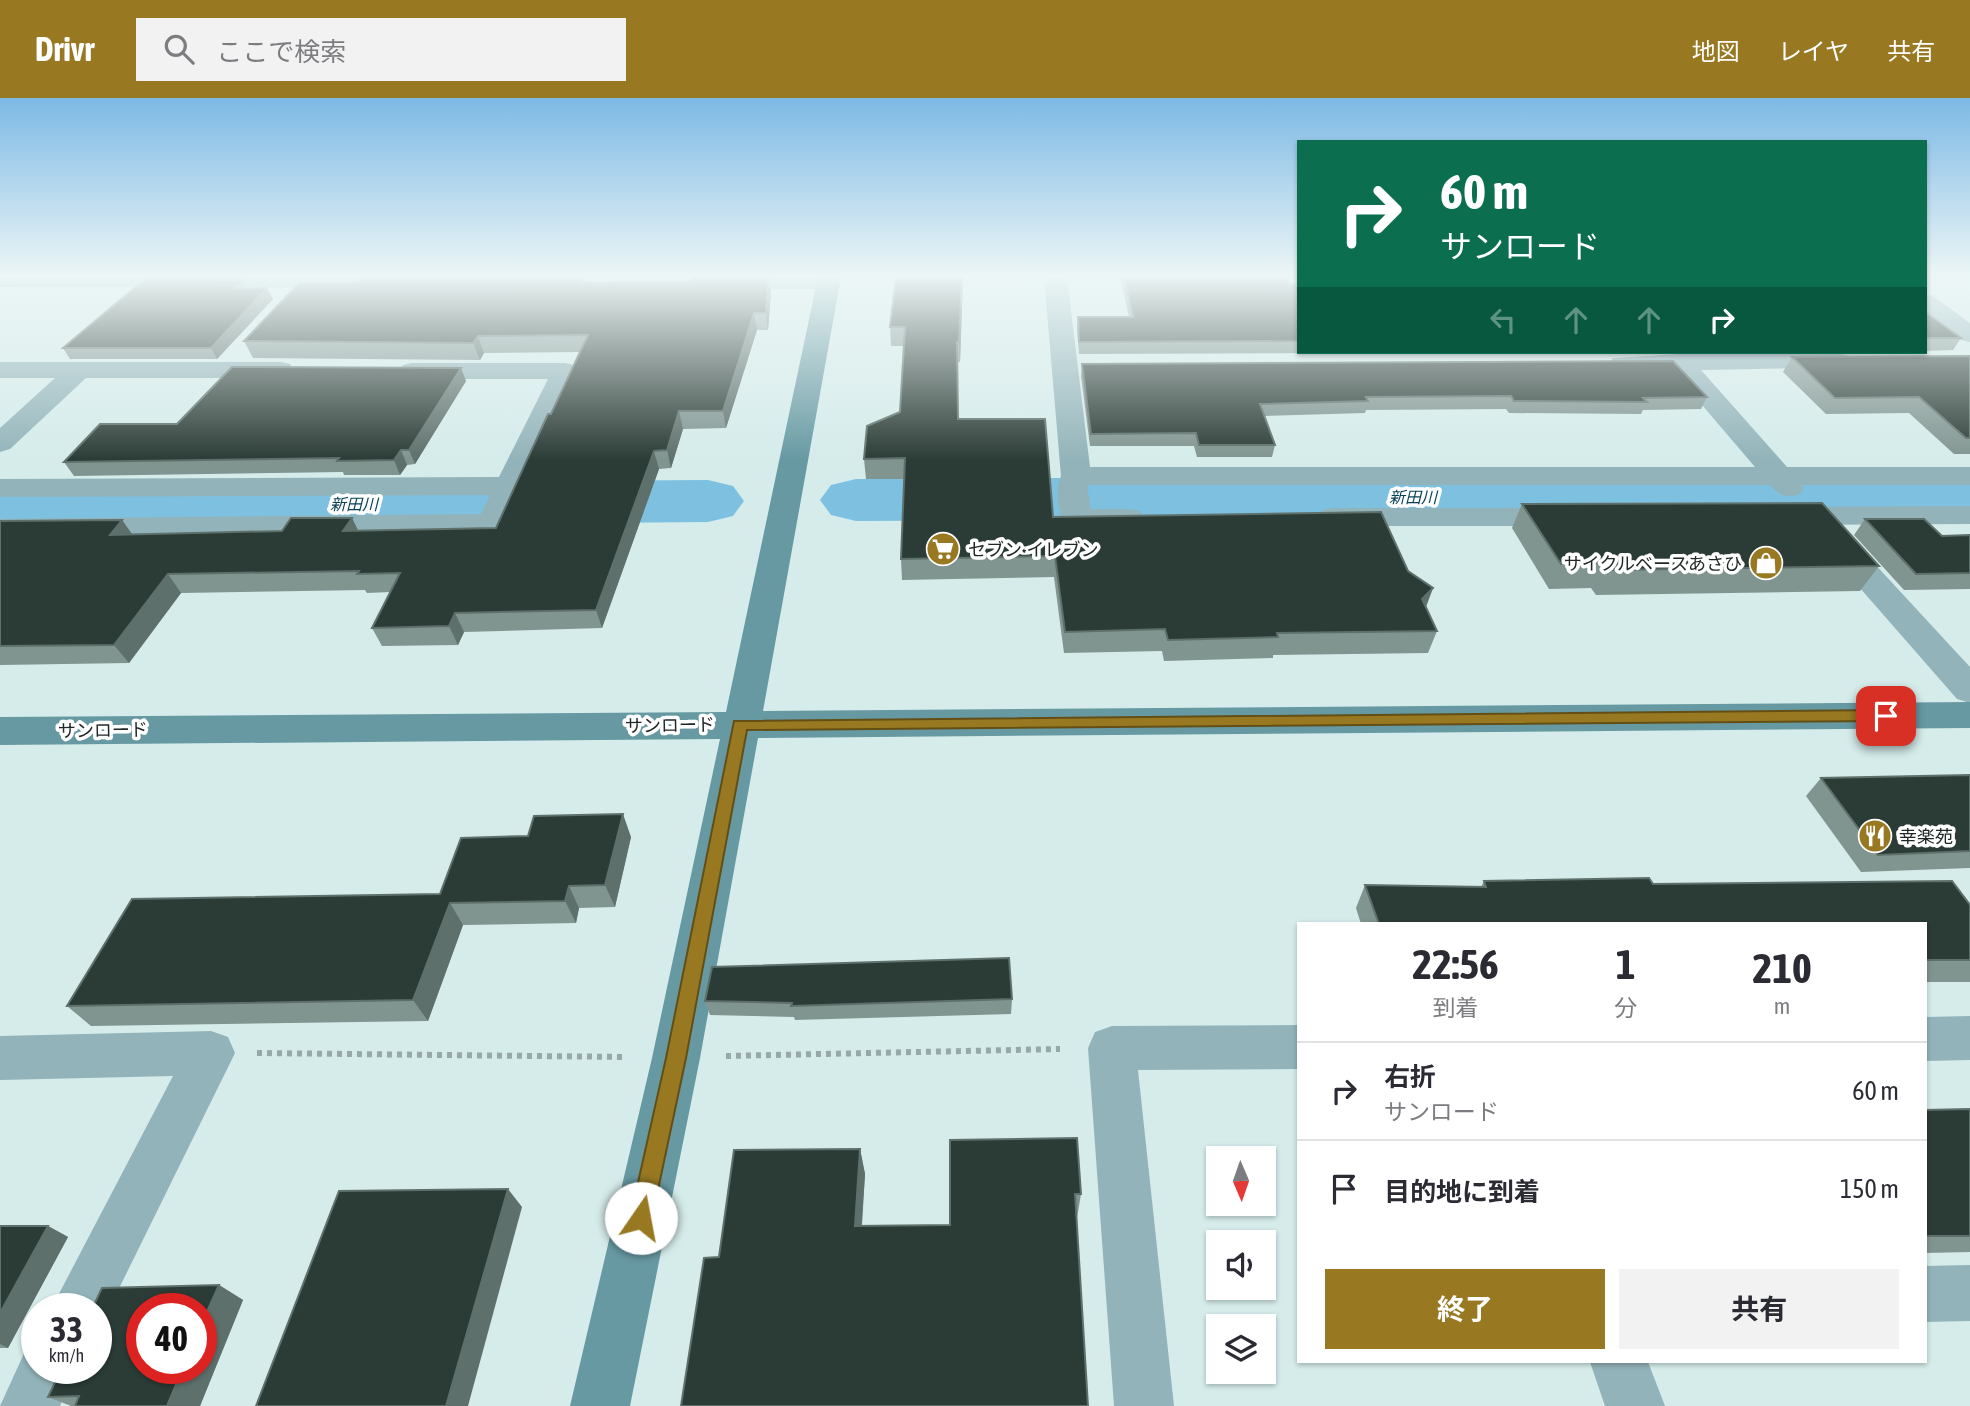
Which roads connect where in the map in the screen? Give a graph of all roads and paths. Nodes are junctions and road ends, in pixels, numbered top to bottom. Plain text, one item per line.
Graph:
1 (817, 338) edge
2 (1071, 338) edge
3 (242, 350) dead end
4 (1680, 362) junction
5 (1873, 362) edge
6 (1596, 363) edge
7 (0, 370) edge
8 (224, 370) junction
9 (306, 370) edge
10 (78, 371) junction
11 (388, 371) edge
12 (0, 443) edge
13 (1970, 476) edge
14 (0, 488) edge
15 (1074, 490) junction
16 (1796, 496) junction
17 (503, 499) junction
18 (1970, 514) edge
19 (1758, 516) edge
20 (1299, 517) edge
21 (1605, 517) edge
22 (1160, 518) edge
23 (0, 528) edge
24 (1970, 690) edge
25 (1970, 715) edge
26 (740, 724) junction
27 (0, 731) edge
28 (1970, 1038) edge
29 (1927, 1039) edge
30 (1297, 1047) edge
31 (0, 1058) edge
32 (87, 1293) edge
33 (1970, 1293) edge
34 (1927, 1294) edge
35 (1619, 1363) edge
36 (40, 1384) edge
37 (29, 1406) edge
38 (600, 1406) edge
39 (1144, 1406) edge
40 (1635, 1406) edge

1 - 26 street
2 - 15 street
3 - 8 street
4 - 5 street
4 - 6 street
4 - 16 street
7 - 10 street
8 - 9 street
8 - 10 street
10 - 12 street
11 - 17 street
13 - 16 street
14 - 17 street
15 - 16 street
15 - 22 street
16 - 18 street
16 - 19 street
16 - 24 street
17 - 23 street
20 - 21 street
25 - 26 street, サンロード
26 - 27 street, サンロード
26 - 38 street
28 - 29 street
30 - 39 street
31 - 32 street
33 - 34 street
35 - 40 street
36 - 37 street

